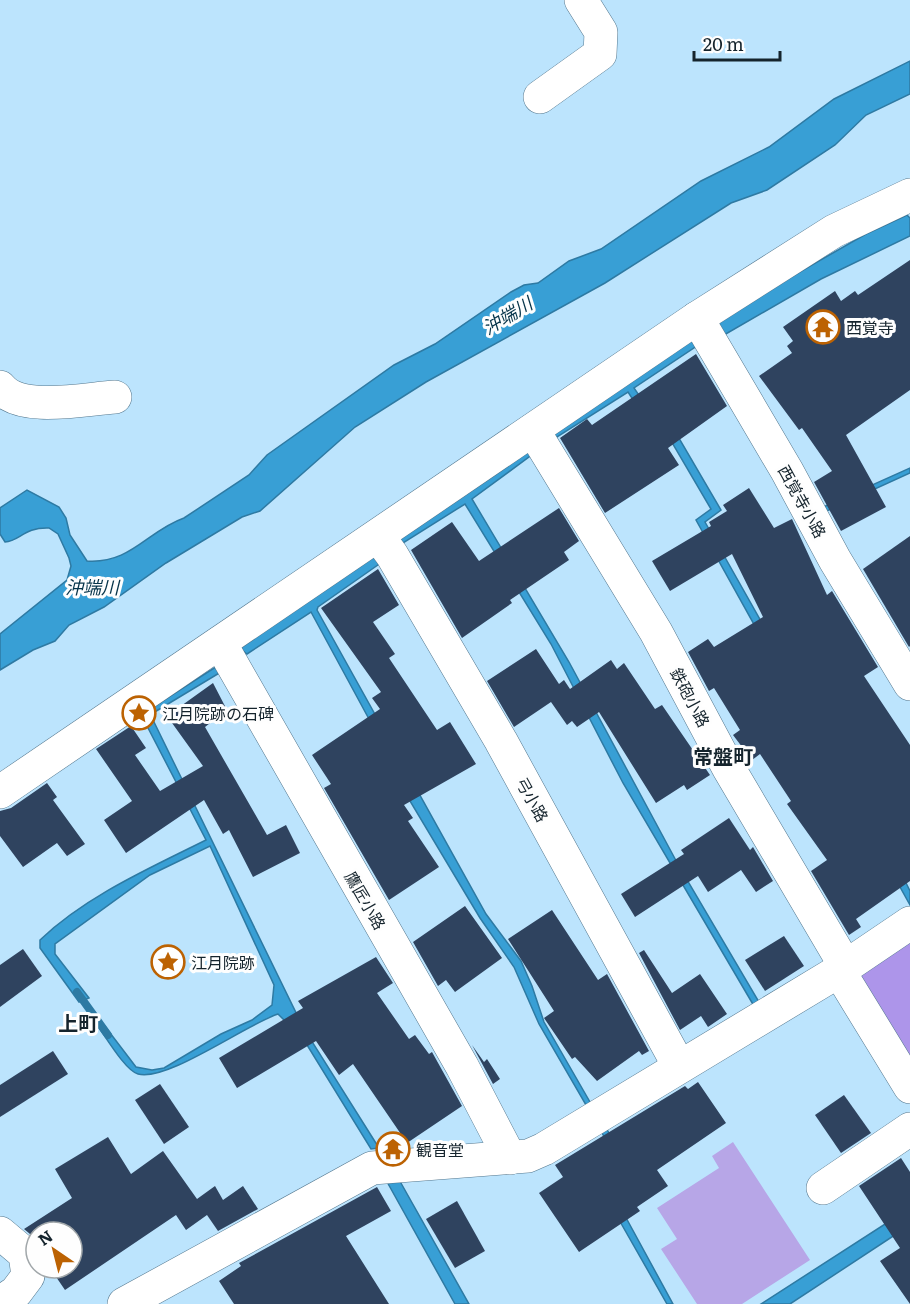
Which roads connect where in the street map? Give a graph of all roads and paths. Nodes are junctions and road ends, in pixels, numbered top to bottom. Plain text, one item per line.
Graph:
1 (581, 0) edge
2 (540, 98) dead end
3 (910, 195) edge
4 (704, 329) junction
5 (0, 387) edge
6 (115, 397) dead end
7 (541, 442) junction
8 (385, 545) junction
9 (227, 654) junction
10 (910, 684) edge
11 (0, 792) edge
12 (910, 923) edge
13 (843, 969) junction
14 (679, 1066) junction
15 (910, 1087) edge
16 (910, 1129) edge
17 (510, 1158) junction
18 (823, 1188) dead end
19 (0, 1233) edge
20 (0, 1303) edge
21 (124, 1304) edge

1 - 2 street
3 - 4 street
4 - 7 street
4 - 10 street, 西覚寺小路
5 - 6 street
7 - 8 street
7 - 13 street, 鉄砲小路
8 - 9 street
8 - 14 street, 弓小路
9 - 11 street
9 - 17 street, 鷹匠小路
12 - 13 street
13 - 14 street
13 - 15 street, 鉄砲小路
14 - 17 street
16 - 18 street
17 - 21 street
19 - 20 street

